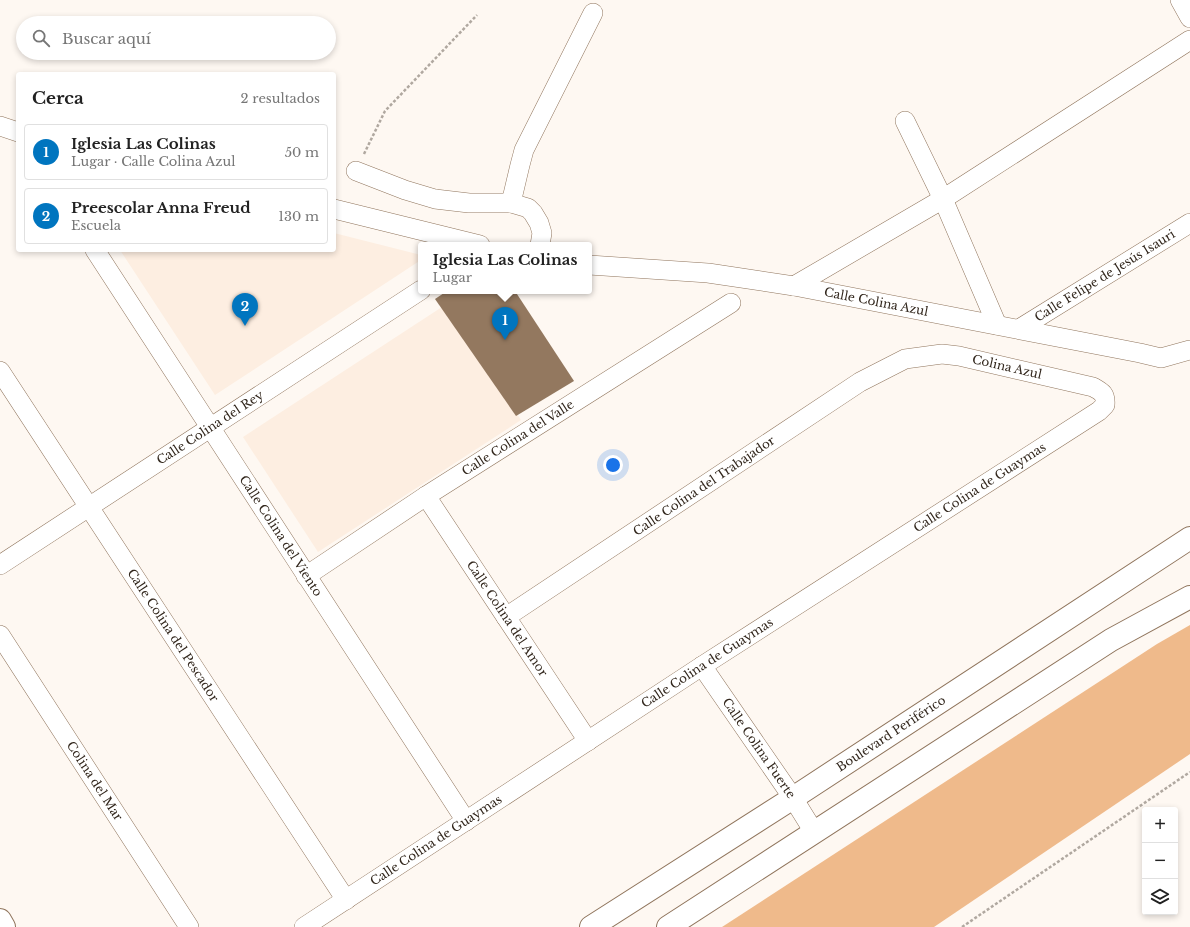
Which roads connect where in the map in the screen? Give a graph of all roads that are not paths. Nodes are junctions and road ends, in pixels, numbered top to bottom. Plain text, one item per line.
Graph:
1 (1180, 0) edge
2 (593, 13) dead end
3 (1190, 18) edge
4 (1190, 40) edge
5 (905, 121) dead end
6 (0, 126) edge
7 (16, 131) edge
8 (356, 171) road end
9 (944, 199) junction
10 (511, 203) junction
11 (336, 209) edge
12 (1190, 223) edge
13 (468, 242) edge
14 (540, 242) edge
15 (96, 252) edge
16 (592, 265) edge
17 (794, 286) junction
18 (418, 292) edge
19 (731, 303) dead end
20 (997, 325) junction
21 (1019, 329) junction
22 (1190, 350) edge
23 (904, 359) joint
24 (2, 380) edge
25 (1105, 398) joint
26 (211, 428) junction
27 (426, 496) junction
28 (89, 507) junction
29 (1190, 538) edge
30 (0, 565) edge
31 (306, 576) junction
32 (1190, 597) edge
33 (506, 618) junction
34 (0, 635) edge
35 (702, 666) junction
36 (588, 741) junction
37 (793, 798) junction
38 (466, 821) junction
39 (814, 832) junction
40 (346, 900) junction
41 (0, 920) edge
42 (4, 927) edge
43 (190, 927) edge
44 (304, 927) edge
45 (592, 927) edge
46 (668, 927) edge

1 - 3 street
2 - 10 street
4 - 9 street
5 - 9 street
6 - 7 street
8 - 10 street
9 - 17 street
9 - 20 street
10 - 14 street
11 - 13 street
12 - 21 street, Calle Felipe de Jesús Isauri
15 - 26 street, Calle Colina del Viento
16 - 17 street, Calle Colina Azul
17 - 20 street, Calle Colina Azul
18 - 26 street, Calle Colina del Rey
19 - 27 street, Calle Colina del Valle
20 - 21 street, Calle Colina Azul
21 - 22 street, Calle Colina Azul
23 - 25 street, Colina Azul
23 - 33 street, Calle Colina del Trabajador
24 - 28 street, Calle Colina del Pescador
25 - 35 street, Calle Colina de Guaymas
26 - 28 street, Calle Colina del Rey
26 - 31 street, Calle Colina del Viento
27 - 31 street, Calle Colina del Valle
27 - 33 street, Calle Colina del Amor
28 - 30 street, Calle Colina del Rey
28 - 40 street, Calle Colina del Pescador
29 - 37 street, Boulevard Periférico
31 - 38 street, Calle Colina del Viento
32 - 39 street
33 - 36 street, Calle Colina del Amor
34 - 43 street, Colina del Mar
35 - 36 street, Calle Colina de Guaymas
35 - 37 street, Calle Colina Fuerte
36 - 38 street, Calle Colina de Guaymas
37 - 39 street, Calle Colina Fuerte
37 - 45 street, Boulevard Periférico
38 - 40 street, Calle Colina de Guaymas
39 - 46 street
40 - 44 street, Calle Colina de Guaymas
41 - 42 street

